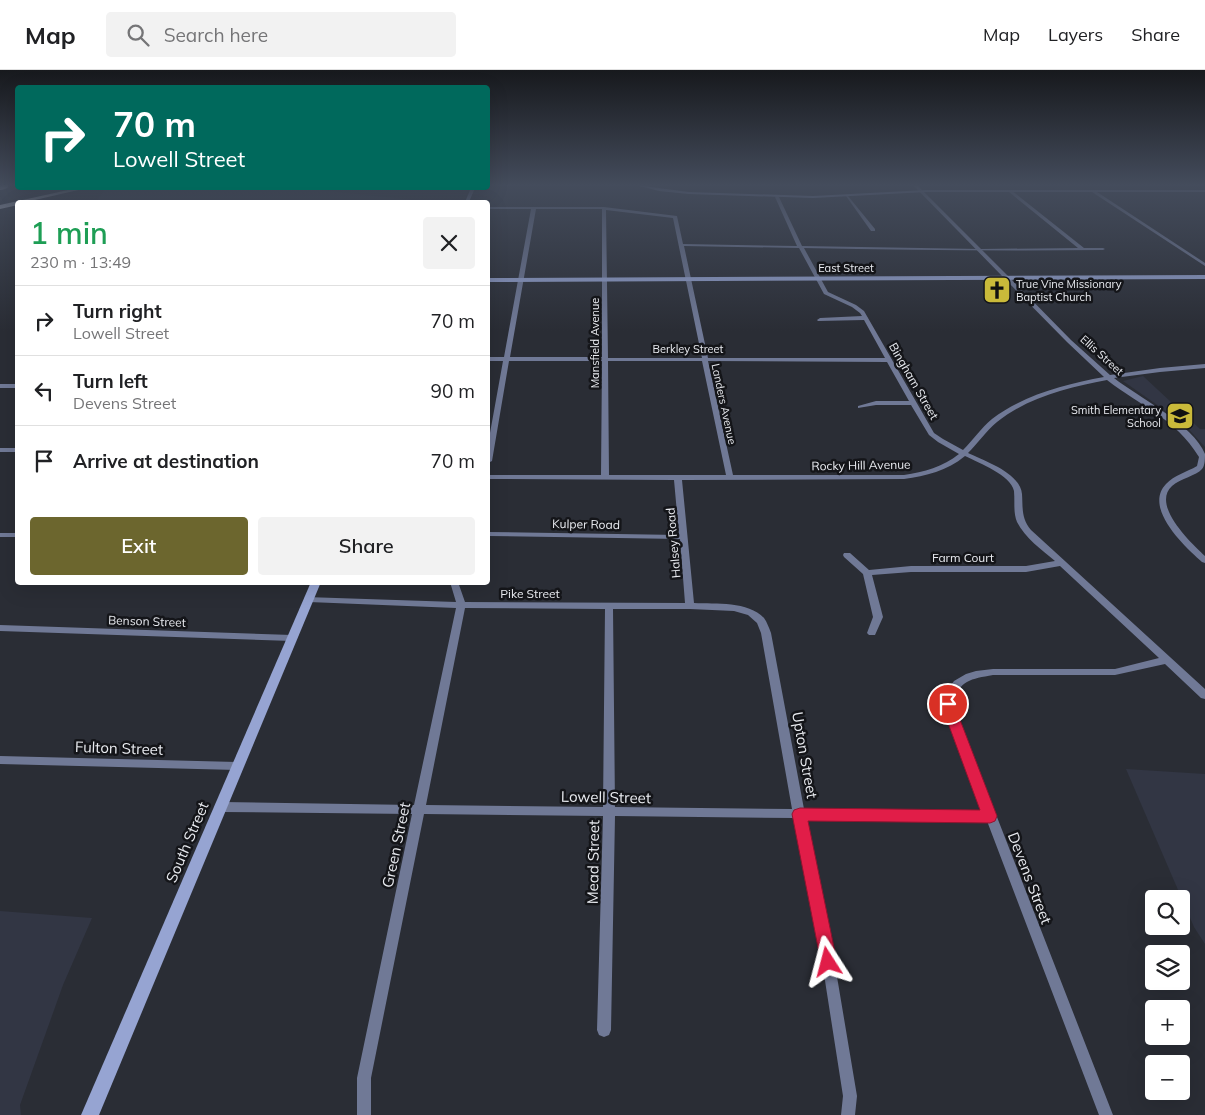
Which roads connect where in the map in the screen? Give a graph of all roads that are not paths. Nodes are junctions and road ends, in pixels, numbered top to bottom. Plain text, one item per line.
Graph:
1 (529, 234) edge
2 (604, 234) edge
3 (679, 234) edge
4 (794, 234) edge
5 (963, 234) edge
6 (1064, 234) edge
7 (1158, 234) edge
8 (682, 245) junction
9 (800, 246) junction
10 (980, 250) junction
11 (1084, 250) junction
12 (1103, 250) dead end
13 (1205, 265) edge
14 (1205, 277) edge
15 (818, 278) junction
16 (1007, 278) junction
17 (605, 279) junction
18 (689, 279) junction
19 (490, 280) edge
20 (521, 280) junction
21 (866, 318) junction
22 (820, 320) dead end
23 (490, 359) edge
24 (505, 359) junction
25 (606, 359) junction
26 (704, 359) junction
27 (889, 360) junction
28 (1205, 366) edge
29 (1108, 378) junction
30 (0, 386) edge
31 (15, 386) edge
32 (914, 403) junction
33 (860, 407) dead end
34 (490, 449) edge
35 (0, 450) edge
36 (15, 450) edge
37 (963, 454) junction
38 (490, 476) edge
39 (605, 478) junction
40 (678, 478) junction
41 (730, 478) junction
42 (490, 534) edge
43 (0, 535) edge
44 (15, 535) edge
45 (684, 537) junction
46 (847, 555) dead end
47 (1205, 560) edge
48 (1060, 562) junction
49 (867, 573) junction
50 (315, 585) edge
51 (455, 585) edge
52 (309, 599) junction
53 (461, 605) junction
54 (609, 606) junction
55 (690, 606) junction
56 (751, 613) joint
57 (0, 628) edge
58 (872, 633) dead end
59 (292, 638) junction
60 (1166, 660) junction
61 (1205, 695) edge
62 (0, 760) edge
63 (237, 766) junction
64 (222, 806) junction
65 (419, 810) junction
66 (609, 812) junction
67 (800, 814) junction
68 (990, 816) junction
69 (604, 1030) dead end
70 (90, 1115) edge
71 (364, 1115) edge
72 (848, 1115) edge
73 (1106, 1115) edge

1 - 20 street
2 - 17 street, Mansfield Avenue
3 - 8 street, Landers Avenue
4 - 9 street, Bingham Street
5 - 10 street, Ellis Street
6 - 11 street
7 - 13 street
8 - 9 street
8 - 18 street, Landers Avenue
9 - 10 street
9 - 15 street, Bingham Street
10 - 11 street
10 - 16 street, Ellis Street
11 - 12 street
14 - 16 main road, East Street
15 - 16 main road, East Street
15 - 18 main road, East Street
15 - 21 street, Bingham Street
16 - 29 street, Ellis Street
17 - 18 main road, East Street
17 - 20 main road, East Street
17 - 25 street, Mansfield Avenue
18 - 26 street, Landers Avenue
19 - 20 main road, East Street
20 - 24 street
21 - 22 street
21 - 27 street, Bingham Street
23 - 24 street, Berkley Street
24 - 25 street, Berkley Street
24 - 34 street
25 - 26 street, Berkley Street
25 - 39 street, Mansfield Avenue
26 - 27 street, Berkley Street
26 - 41 street, Landers Avenue
27 - 32 street, Bingham Street
28 - 29 street, Rocky Hill Avenue
29 - 37 street, Rocky Hill Avenue
29 - 47 street, Ellis Street
30 - 31 street
32 - 33 street
32 - 37 street, Bingham Street
35 - 36 street
37 - 41 street, Rocky Hill Avenue
37 - 48 street, Bingham Street
38 - 39 street, Rocky Hill Avenue
39 - 40 street, Rocky Hill Avenue
40 - 41 street, Rocky Hill Avenue
40 - 45 street, Halsey Road
42 - 45 street, Kulper Road
43 - 44 street
45 - 55 street, Halsey Road
46 - 49 street
48 - 49 street, Farm Court
48 - 60 street, Bingham Street
49 - 58 street
50 - 52 main road, South Street
51 - 53 street, Green Street
52 - 53 street, Pike Street
52 - 59 main road, South Street
53 - 54 street, Pike Street
53 - 65 street, Green Street
54 - 55 street, Pike Street
54 - 66 street, Mead Street
55 - 56 street, Pike Street
56 - 67 street, Upton Street
57 - 59 street, Benson Street
59 - 63 main road, South Street
60 - 61 street, Bingham Street
60 - 68 street, Devens Street
62 - 63 street, Fulton Street
63 - 64 main road, South Street
64 - 65 street, Lowell Street
64 - 70 main road, South Street
65 - 66 street, Lowell Street
65 - 71 street, Green Street
66 - 67 street, Lowell Street
66 - 69 street, Mead Street
67 - 68 street, Lowell Street
67 - 72 street, Upton Street
68 - 73 street, Devens Street

